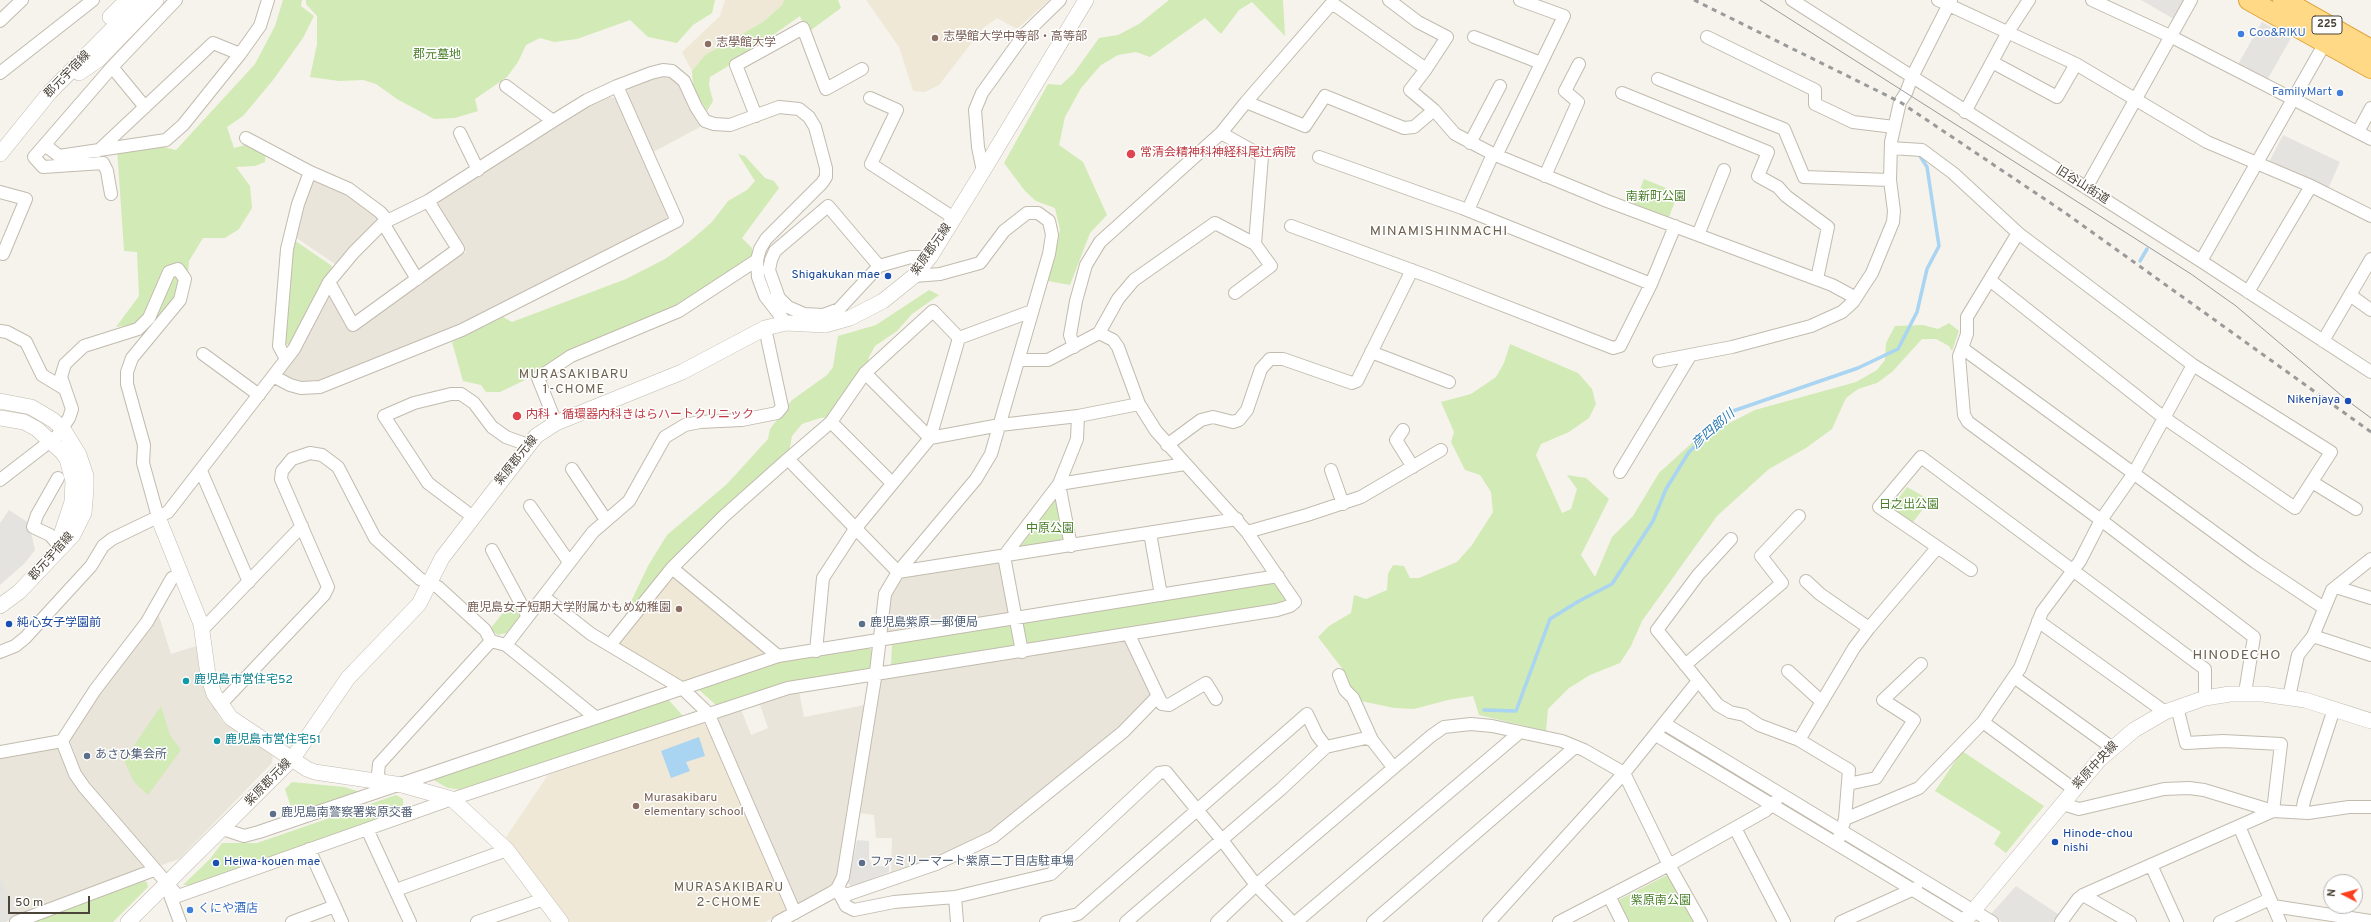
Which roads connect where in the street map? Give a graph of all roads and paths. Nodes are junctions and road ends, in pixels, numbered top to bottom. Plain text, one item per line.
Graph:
1 (22, 0) edge
2 (93, 0) edge
3 (127, 0) edge
4 (140, 0) edge
5 (156, 0) edge
6 (176, 0) edge
7 (268, 0) edge
8 (1060, 0) edge
9 (1086, 0) edge
10 (1389, 0) edge
11 (1520, 0) edge
12 (1938, 0) edge
13 (2029, 0) edge
14 (2092, 0) edge
15 (2191, 0) edge
16 (2249, 0) edge
17 (2283, 0) edge
18 (1794, 1) edge
19 (1950, 3) edge
20 (0, 21) edge
21 (2008, 32) junction
22 (2170, 36) junction
23 (1474, 37) dead end
24 (1706, 37) dead end
25 (2325, 43) junction
26 (2371, 50) edge
27 (240, 54) junction
28 (1992, 62) junction
29 (1541, 63) junction
30 (1579, 64) dead end
31 (2076, 64) junction
32 (112, 67) junction
33 (2371, 68) edge
34 (862, 69) dead end
35 (1426, 70) junction
36 (0, 73) edge
37 (1912, 77) junction
38 (1658, 79) dead end
39 (506, 86) dead end
40 (617, 86) junction
41 (1500, 86) dead end
42 (50, 92) junction
43 (1622, 93) dead end
44 (870, 98) dead end
45 (2136, 99) junction
46 (2294, 100) junction
47 (1246, 102) junction
48 (145, 107) junction
49 (2371, 108) edge
50 (1434, 110) junction
51 (1965, 112) junction
52 (756, 116) junction
53 (553, 121) junction
54 (1894, 127) junction
55 (2358, 132) junction
56 (460, 133) dead end
57 (1221, 133) junction
58 (246, 138) dead end
59 (2371, 139) edge
60 (1470, 143) junction
61 (45, 146) junction
62 (1891, 148) junction
63 (98, 151) junction
64 (0, 154) edge
65 (1494, 155) junction
66 (1319, 157) dead end
67 (2256, 163) junction
68 (478, 170) junction
69 (1724, 170) dead end
70 (983, 171) junction
71 (310, 172) junction
72 (1545, 176) junction
73 (1890, 180) junction
74 (2311, 186) junction
75 (2086, 188) junction
76 (0, 192) edge
77 (111, 194) dead end
78 (428, 200) junction
79 (1468, 210) junction
80 (2371, 216) edge
81 (954, 218) junction
82 (385, 222) junction
83 (1292, 226) dead end
84 (1675, 226) junction
85 (2018, 233) junction
86 (1698, 235) junction
87 (1255, 244) junction
88 (1, 257) edge
89 (930, 257) junction
90 (2371, 259) edge
91 (757, 260) junction
92 (2201, 261) junction
93 (878, 266) junction
94 (1412, 270) junction
95 (914, 276) junction
96 (417, 279) junction
97 (1817, 279) junction
98 (1990, 281) junction
99 (330, 282) junction
100 (1651, 284) junction
101 (2248, 292) junction
102 (1235, 293) dead end
103 (2350, 295) junction
104 (1856, 298) junction
105 (2371, 310) edge
106 (1032, 311) junction
107 (786, 323) junction
108 (765, 328) junction
109 (0, 331) edge
110 (1099, 333) junction
111 (959, 338) junction
112 (2323, 341) junction
113 (1074, 347) junction
114 (1962, 348) junction
115 (1371, 352) junction
116 (203, 354) dead end
117 (1690, 356) junction
118 (286, 359) junction
119 (1018, 360) junction
120 (1659, 361) dead end
121 (2193, 365) junction
122 (2371, 372) edge
123 (865, 373) junction
124 (273, 376) junction
125 (1449, 382) dead end
126 (65, 390) junction
127 (258, 395) junction
128 (0, 401) edge
129 (1139, 404) junction
130 (1078, 416) junction
131 (2163, 417) junction
132 (0, 418) edge
133 (830, 422) junction
134 (556, 423) junction
135 (1000, 425) junction
136 (63, 429) junction
137 (1403, 430) dead end
138 (930, 438) junction
139 (51, 440) junction
140 (528, 445) junction
141 (1167, 445) junction
142 (1441, 450) dead end
143 (788, 459) junction
144 (1185, 464) junction
145 (1413, 467) junction
146 (572, 469) dead end
147 (1331, 470) dead end
148 (201, 471) junction
149 (1620, 472) dead end
150 (2134, 473) junction
151 (58, 478) dead end
152 (0, 480) edge
153 (2312, 482) junction
154 (892, 483) junction
155 (1059, 484) junction
156 (1343, 504) junction
157 (530, 506) dead end
158 (2356, 509) dead end
159 (1799, 516) dead end
160 (158, 517) junction
161 (473, 517) junction
162 (1237, 519) junction
163 (606, 520) junction
164 (2101, 520) junction
165 (302, 526) junction
166 (855, 529) junction
167 (1247, 532) junction
168 (1150, 533) junction
169 (1731, 538) dead end
170 (1071, 546) junction
171 (60, 547) junction
172 (1937, 548) junction
173 (492, 550) dead end
174 (1004, 556) junction
175 (2371, 559) edge
176 (569, 562) junction
177 (672, 568) junction
178 (2072, 569) junction
179 (1971, 570) dead end
180 (898, 572) junction
181 (180, 574) junction
182 (1278, 576) junction
183 (1806, 581) dead end
184 (249, 582) junction
185 (430, 583) junction
186 (2336, 587) junction
187 (1161, 595) junction
188 (544, 597) junction
189 (2371, 598) edge
190 (0, 606) edge
191 (2324, 608) junction
192 (527, 615) junction
193 (1015, 619) junction
194 (2038, 621) junction
195 (1869, 628) junction
196 (202, 630) junction
197 (1129, 635) junction
198 (2313, 636) junction
199 (491, 640) junction
200 (878, 641) junction
201 (506, 645) junction
202 (610, 645) junction
203 (816, 651) junction
204 (0, 652) edge
205 (1022, 652) junction
206 (2371, 655) edge
207 (778, 656) junction
208 (1921, 664) dead end
209 (1685, 665) junction
210 (1788, 671) dead end
211 (876, 672) junction
212 (1339, 675) dead end
213 (2014, 677) junction
214 (1698, 681) junction
215 (683, 689) junction
216 (2245, 693) junction
217 (1158, 696) junction
218 (2289, 697) junction
219 (2205, 698) junction
220 (1216, 699) dead end
221 (1822, 702) junction
222 (220, 705) junction
223 (2334, 709) junction
224 (2171, 710) junction
225 (708, 713) junction
226 (595, 717) junction
227 (2371, 721) edge
228 (1983, 722) junction
229 (1665, 724) junction
230 (1519, 733) junction
231 (1656, 735) junction
232 (1372, 740) junction
233 (1799, 740) junction
234 (62, 741) junction
235 (1326, 747) junction
236 (2111, 747) junction
237 (1574, 748) junction
238 (0, 752) edge
239 (293, 758) junction
240 (1393, 767) junction
241 (1624, 773) junction
242 (381, 782) junction
243 (1848, 784) junction
244 (402, 785) junction
245 (2075, 790) junction
246 (1783, 794) junction
247 (452, 799) junction
248 (2063, 804) junction
249 (1772, 806) junction
250 (2371, 807) edge
251 (1198, 810) junction
252 (2273, 811) junction
253 (2302, 812) junction
254 (1845, 819) junction
255 (2239, 826) junction
256 (1735, 828) junction
257 (223, 829) junction
258 (367, 830) junction
259 (1841, 831) junction
260 (1222, 840) junction
261 (1837, 844) junction
262 (309, 850) junction
263 (507, 850) junction
264 (1669, 865) junction
265 (2151, 865) junction
266 (154, 870) junction
267 (1926, 882) junction
268 (1256, 884) junction
269 (167, 886) junction
270 (837, 889) junction
271 (396, 890) junction
272 (1912, 891) junction
273 (2083, 895) junction
274 (1609, 896) junction
275 (955, 897) junction
276 (544, 899) junction
277 (2272, 903) junction
278 (335, 906) junction
279 (795, 913) junction
280 (1967, 919) edge
281 (16, 922) edge
282 (128, 922) edge
283 (180, 922) edge
284 (292, 922) edge
285 (342, 922) edge
286 (410, 922) edge
287 (477, 922) edge
288 (561, 922) edge
289 (778, 922) edge
290 (958, 922) edge
291 (1046, 922) edge
292 (1126, 922) edge
293 (1217, 922) edge
294 (1292, 922) edge
295 (1296, 922) edge
296 (1373, 922) edge
297 (1489, 922) edge
298 (1559, 922) edge
299 (1622, 922) edge
300 (1701, 922) edge
301 (1784, 922) edge
302 (1841, 922) edge
303 (1992, 922) edge
304 (2061, 922) edge
305 (2130, 922) edge
306 (2177, 922) edge
307 (2220, 922) edge
308 (2280, 922) edge
309 (2371, 922) edge

1 - 20 street
2 - 36 street
3 - 42 street
4 - 42 street, 郡元宇宿線
5 - 42 street
6 - 32 street
7 - 27 street
8 - 70 street
9 - 70 street, 紫原郡元線
10 - 35 street
11 - 29 street
12 - 19 street
13 - 21 street
14 - 22 street
15 - 22 street
16 - 25 highway, 225
17 - 26 highway, 225
18 - 37 street, 旧谷山街道
19 - 21 street
19 - 37 street
21 - 28 street
21 - 31 street
22 - 45 street
22 - 46 street
23 - 29 street
24 - 54 street
25 - 33 highway, 225
25 - 46 street
27 - 48 street
27 - 63 street
28 - 31 street
28 - 51 street
29 - 65 street
30 - 72 street
31 - 45 street
32 - 48 street
32 - 61 street
34 - 52 street
35 - 47 street
35 - 50 street
37 - 51 street, 旧谷山街道
37 - 54 street
38 - 73 street
39 - 53 street
40 - 52 street
40 - 53 street
40 - 124 street
41 - 60 street
42 - 64 street, 郡元宇宿線
43 - 97 street
44 - 81 street
45 - 67 street
45 - 75 street
46 - 55 street
46 - 67 street
47 - 50 street
47 - 57 street
48 - 63 street
49 - 55 street
50 - 60 street
51 - 75 street, 旧谷山街道
52 - 91 street
53 - 68 street
54 - 62 street
55 - 59 street
56 - 68 street
57 - 87 street
57 - 113 street
58 - 71 street
60 - 65 street
61 - 63 street
61 - 77 street
62 - 73 street
62 - 85 street
65 - 72 street
65 - 79 street
66 - 79 street
67 - 74 street
67 - 92 street
68 - 78 street
69 - 86 street
70 - 81 street, 紫原郡元線
71 - 82 street
71 - 118 street
72 - 84 street
73 - 104 street
74 - 80 street
74 - 101 street
75 - 92 street, 旧谷山街道
76 - 88 street
78 - 82 street
78 - 96 street
79 - 100 street
81 - 89 street, 紫原郡元線
82 - 96 street
82 - 99 street
83 - 94 street
84 - 86 street
84 - 100 street
85 - 98 street
85 - 121 street
86 - 97 street
87 - 102 street
87 - 110 street
89 - 93 street
89 - 95 street, 紫原郡元線
90 - 103 street
91 - 107 street
91 - 134 street
92 - 101 street, 旧谷山街道
93 - 93 street
94 - 100 street
94 - 115 street
95 - 106 street
95 - 107 street, 紫原郡元線
96 - 99 street
97 - 104 street
98 - 114 street
98 - 131 street
99 - 118 street
101 - 112 street, 旧谷山街道
103 - 105 street
103 - 112 street
104 - 117 street
106 - 111 street
106 - 119 street
107 - 108 street, 紫原郡元線
108 - 134 street, 紫原郡元線
108 - 163 street
109 - 126 street
110 - 113 street
110 - 129 street
111 - 123 street
111 - 138 street
112 - 122 street, 旧谷山街道
113 - 119 street
114 - 150 street
114 - 164 street
115 - 125 street
115 - 141 street
116 - 127 street
117 - 120 street
117 - 149 street
118 - 124 street
119 - 135 street
121 - 131 street
121 - 153 street
123 - 133 street
123 - 138 street
124 - 127 street
126 - 136 street
126 - 160 street
127 - 148 street
128 - 136 street, 郡元宇宿線
129 - 130 street
129 - 141 street
130 - 135 street
130 - 155 street
131 - 150 street
131 - 153 street
132 - 139 street
133 - 143 street
133 - 154 street
134 - 140 street, 紫原郡元線
135 - 138 street
135 - 180 street
136 - 139 street
136 - 171 street, 郡元宇宿線
137 - 145 street
138 - 154 street
139 - 152 street
139 - 171 street
140 - 161 street, 紫原郡元線
140 - 161 street
141 - 144 street
142 - 145 street
143 - 166 street
143 - 177 street
144 - 155 street
144 - 162 street
145 - 156 street
146 - 163 street
147 - 156 street
148 - 160 street
148 - 184 street
150 - 164 street
150 - 191 street
151 - 171 street
153 - 158 street
154 - 166 street
155 - 170 street
155 - 174 street
156 - 167 street
157 - 176 street
159 - 209 street
160 - 181 street
160 - 204 street
161 - 185 street, 紫原郡元線
162 - 167 street
162 - 168 street
163 - 176 street
164 - 178 street
164 - 216 street
165 - 184 street
165 - 185 street
165 - 222 street
166 - 180 street
166 - 203 street
167 - 182 street
168 - 170 street
168 - 187 street
169 - 209 street
170 - 174 street
171 - 190 street, 郡元宇宿線
172 - 178 street
172 - 179 street
172 - 195 street
173 - 192 street
174 - 180 street
174 - 193 street
175 - 186 street
176 - 188 street
177 - 202 street
177 - 207 street
178 - 194 street
178 - 219 street
180 - 200 street
181 - 196 street
181 - 234 street
182 - 187 street
182 - 197 street
183 - 195 street
184 - 196 street
185 - 199 street
185 - 239 street, 紫原郡元線
186 - 189 street
186 - 191 street
187 - 193 street
188 - 192 street
188 - 202 street
191 - 198 street
192 - 201 street
193 - 200 street
193 - 205 street
194 - 213 street
194 - 224 street
195 - 221 street
196 - 222 street
197 - 205 street
197 - 217 street
198 - 206 street
198 - 218 street
199 - 201 street
199 - 242 street
200 - 203 street
200 - 211 street
201 - 226 street
202 - 215 street
203 - 207 street
205 - 211 street
207 - 215 street
208 - 243 street
209 - 214 street
210 - 221 street
211 - 225 street
211 - 270 street
212 - 232 street
213 - 228 street
213 - 236 street
214 - 229 street
214 - 233 street
215 - 225 street
215 - 226 street
216 - 218 street, 紫原中央線
216 - 219 street, 紫原中央線
217 - 220 street
217 - 270 street
218 - 223 street, 紫原中央線
219 - 224 street, 紫原中央線
221 - 233 street
222 - 239 street
223 - 227 street, 紫原中央線
223 - 253 street
224 - 236 street, 紫原中央線
224 - 252 street
225 - 247 street
225 - 279 street
226 - 244 street
228 - 245 street
228 - 254 street
229 - 231 street
229 - 246 street
230 - 237 street
230 - 240 street
230 - 295 street
231 - 241 street
231 - 249 street
232 - 235 street
232 - 240 street
233 - 243 street
234 - 238 street
234 - 266 street
235 - 251 street
235 - 260 street
236 - 245 street, 紫原中央線
237 - 241 street
237 - 296 street
239 - 242 street
239 - 257 street, 紫原郡元線
240 - 268 street
241 - 264 street
241 - 297 street
242 - 244 street
243 - 254 street
244 - 247 street
244 - 257 street
245 - 248 street, 紫原中央線
246 - 249 street
246 - 259 street
247 - 258 street
247 - 263 street
248 - 252 street
248 - 280 street, 紫原中央線
249 - 256 street
249 - 261 street
250 - 253 street
251 - 260 street
251 - 275 street
251 - 291 street
252 - 253 street
252 - 255 street
254 - 259 street
255 - 265 street
255 - 277 street
256 - 264 street
256 - 301 street
257 - 269 street, 紫原郡元線
258 - 262 street
258 - 271 street
259 - 261 street
259 - 267 street
260 - 268 street
260 - 292 street
261 - 272 street
262 - 269 street
262 - 278 street
263 - 271 street
263 - 276 street
264 - 274 street
264 - 300 street
265 - 273 street
265 - 306 street
266 - 269 street
266 - 281 street
267 - 272 street
267 - 280 street
268 - 293 street
268 - 294 street
269 - 282 street, 紫原郡元線
269 - 283 street
270 - 275 street
270 - 279 street
271 - 286 street
272 - 280 street
272 - 302 street
273 - 304 street
273 - 305 street
274 - 298 street
274 - 299 street
275 - 290 street
276 - 287 street
276 - 288 street
277 - 307 street
277 - 308 street
277 - 309 street
278 - 284 street
278 - 285 street
279 - 289 street
280 - 303 street

